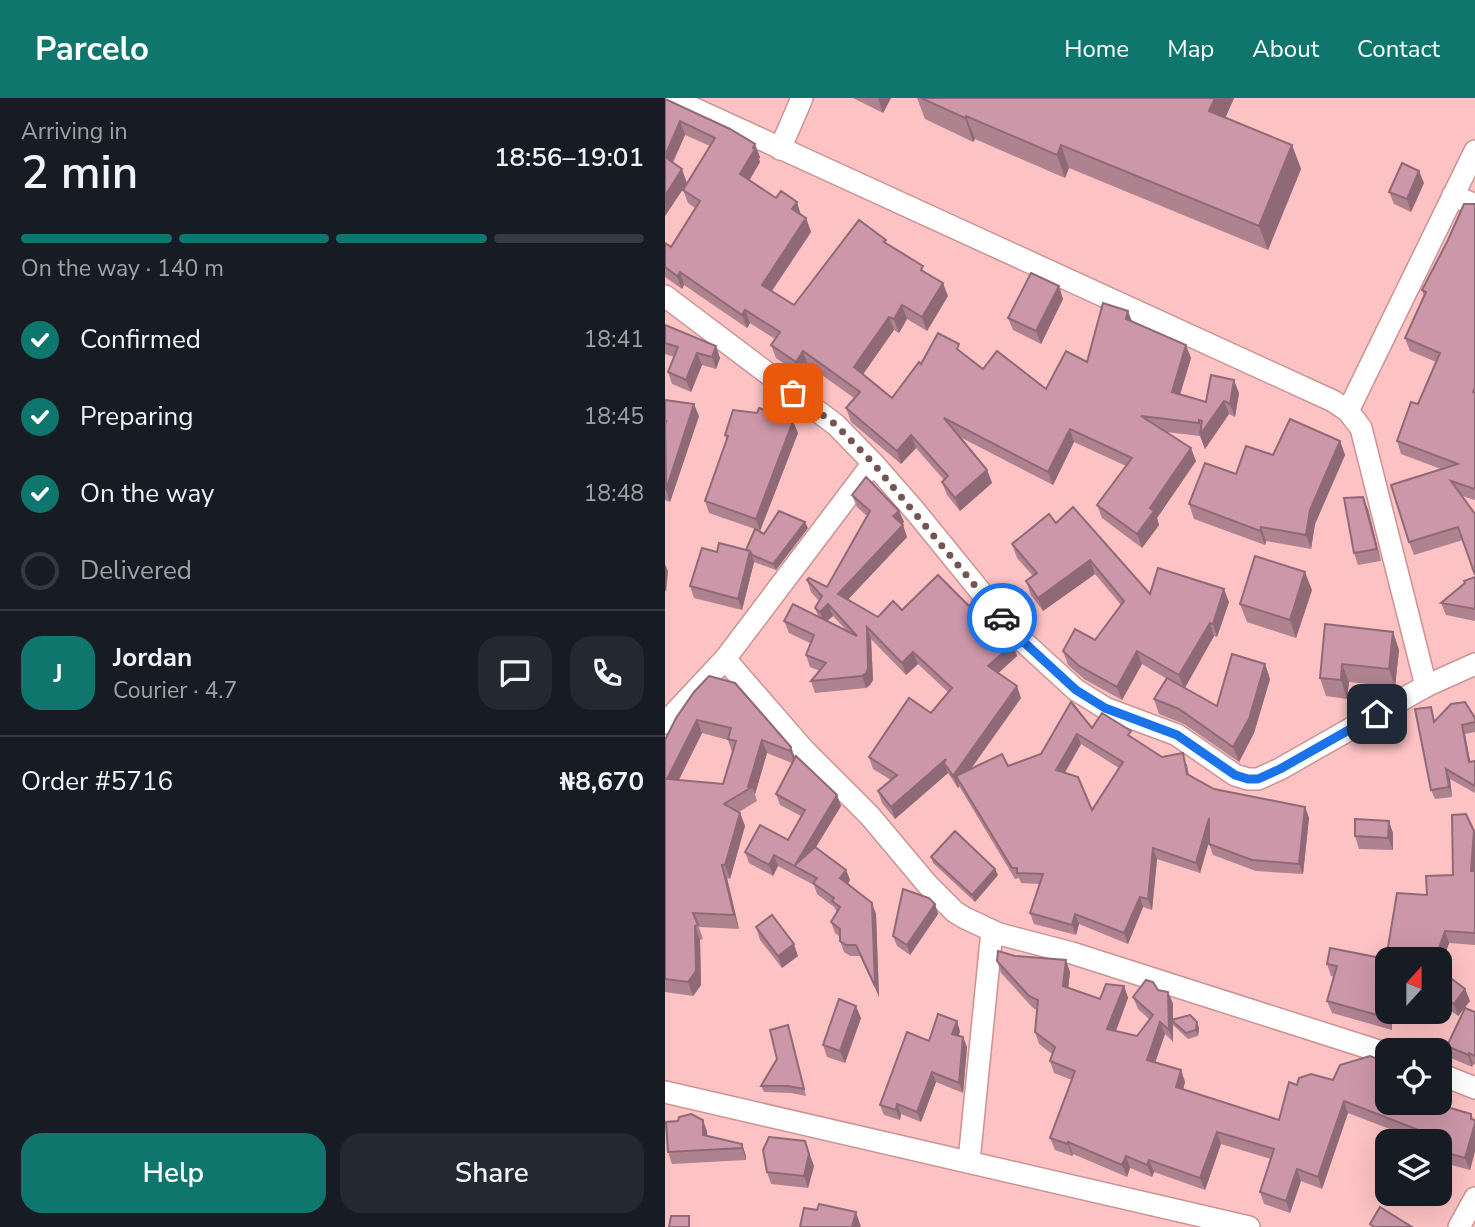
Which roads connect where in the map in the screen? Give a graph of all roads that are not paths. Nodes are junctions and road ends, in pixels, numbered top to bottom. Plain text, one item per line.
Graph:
1 (671, 98) edge
2 (803, 98) edge
3 (780, 149) junction
4 (1475, 151) edge
5 (1453, 195) junction
6 (1475, 205) edge
7 (665, 296) edge
8 (1348, 411) junction
9 (873, 463) junction
10 (725, 659) junction
11 (1475, 664) edge
12 (1426, 686) junction
13 (665, 723) edge
14 (992, 931) junction
15 (1375, 1050) edge
16 (1452, 1079) edge
17 (1475, 1088) edge
18 (665, 1092) edge
19 (969, 1161) junction
20 (1475, 1198) edge
21 (1249, 1227) edge
22 (1459, 1227) edge

1 - 3 street
2 - 3 street
3 - 8 street
4 - 5 street
5 - 6 street
5 - 8 street
7 - 9 street
8 - 12 street
9 - 10 street
9 - 12 street
10 - 13 street
10 - 14 street
11 - 12 street
14 - 15 street
14 - 19 street
16 - 17 street
18 - 19 street
19 - 21 street
20 - 22 street

